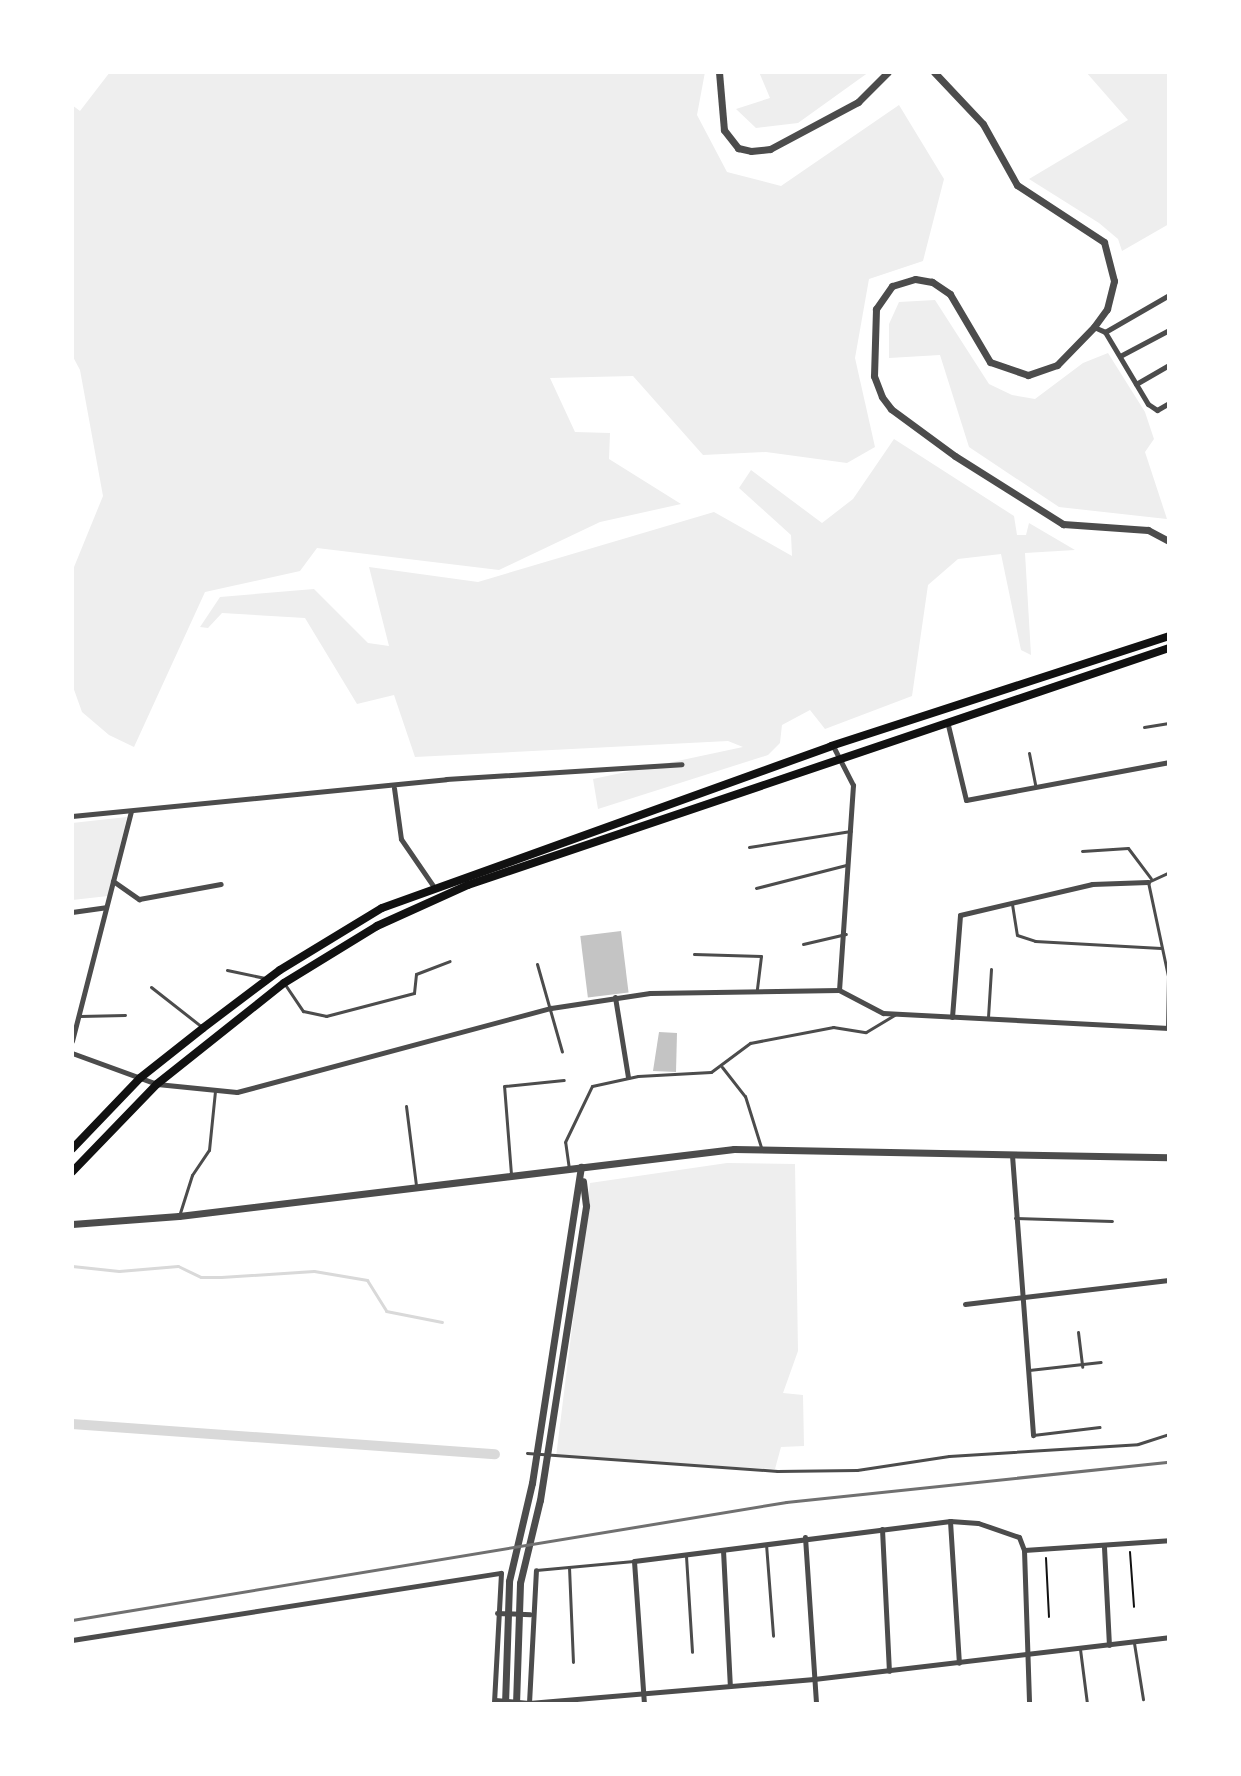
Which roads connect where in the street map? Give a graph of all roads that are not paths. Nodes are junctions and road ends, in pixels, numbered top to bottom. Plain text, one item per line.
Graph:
1 (719, 72) edge
2 (888, 72) edge
3 (934, 72) edge
4 (1169, 295) edge
5 (1094, 327) junction
6 (1169, 330) edge
7 (1105, 332) junction
8 (1120, 356) junction
9 (1169, 365) edge
10 (1136, 384) junction
11 (1169, 403) edge
12 (1169, 541) edge
13 (1169, 636) edge
14 (1169, 648) edge
15 (1169, 723) edge
16 (948, 725) junction
17 (1144, 727) dead end
18 (833, 745) junction
19 (1029, 753) dead end
20 (838, 758) junction
21 (1169, 762) edge
22 (682, 764) dead end
23 (394, 788) junction
24 (1036, 788) junction
25 (131, 811) junction
26 (72, 816) edge
27 (851, 831) junction
28 (749, 847) dead end
29 (1082, 851) dead end
30 (849, 864) junction
31 (1169, 872) edge
32 (113, 881) junction
33 (1150, 881) junction
34 (221, 884) dead end
35 (434, 887) junction
36 (756, 888) dead end
37 (1011, 901) junction
38 (106, 907) junction
39 (72, 912) edge
40 (846, 934) junction
41 (803, 944) dead end
42 (1161, 948) junction
43 (694, 954) dead end
44 (297, 960) junction
45 (450, 961) dead end
46 (537, 964) dead end
47 (991, 969) dead end
48 (227, 970) dead end
49 (303, 972) junction
50 (269, 979) junction
51 (284, 983) junction
52 (151, 987) dead end
53 (839, 990) junction
54 (757, 991) junction
55 (615, 997) junction
56 (551, 1008) junction
57 (897, 1014) junction
58 (125, 1015) dead end
59 (78, 1016) junction
60 (952, 1017) junction
61 (988, 1019) junction
62 (203, 1028) junction
63 (1168, 1028) edge
64 (72, 1041) edge
65 (562, 1052) dead end
66 (72, 1053) edge
67 (722, 1067) junction
68 (628, 1077) junction
69 (140, 1078) junction
70 (564, 1080) dead end
71 (157, 1084) junction
72 (215, 1090) junction
73 (406, 1106) dead end
74 (72, 1149) edge
75 (763, 1151) junction
76 (1012, 1155) junction
77 (1169, 1157) edge
78 (581, 1167) junction
79 (569, 1169) junction
80 (72, 1172) edge
81 (511, 1175) junction
82 (416, 1185) junction
83 (582, 1205) junction
84 (179, 1216) junction
85 (1015, 1218) junction
86 (1112, 1221) dead end
87 (72, 1224) edge
88 (1169, 1280) edge
89 (1022, 1301) junction
90 (965, 1304) dead end
91 (1078, 1332) dead end
92 (1101, 1362) dead end
93 (1082, 1367) junction
94 (1029, 1370) junction
95 (1100, 1427) dead end
96 (1169, 1434) edge
97 (1033, 1435) joint
98 (527, 1453) dead end
99 (950, 1521) junction
100 (882, 1529) junction
101 (805, 1537) junction
102 (1169, 1540) edge
103 (766, 1543) junction
104 (1104, 1546) junction
105 (723, 1550) junction
106 (1024, 1550) junction
107 (686, 1556) junction
108 (634, 1561) junction
109 (569, 1567) junction
110 (536, 1570) joint
111 (497, 1613) junction
112 (530, 1614) junction
113 (773, 1636) dead end
114 (1169, 1637) edge
115 (72, 1640) edge
116 (1134, 1642) junction
117 (1109, 1645) junction
118 (1080, 1649) junction
119 (692, 1652) dead end
120 (1028, 1656) junction
121 (573, 1662) dead end
122 (959, 1663) junction
123 (889, 1671) junction
124 (814, 1679) junction
125 (730, 1686) junction
126 (643, 1693) junction
127 (1143, 1699) dead end
128 (495, 1702) edge
129 (505, 1704) edge
130 (516, 1704) edge
131 (528, 1704) edge
132 (644, 1704) edge
133 (816, 1704) edge
134 (1029, 1704) edge
135 (1087, 1704) edge

1 - 2 street
3 - 5 street
4 - 7 street
5 - 7 street
5 - 12 street
6 - 8 street
7 - 8 street
8 - 10 street
9 - 10 street
10 - 11 street
13 - 18 main road
14 - 16 main road
15 - 17 lane
16 - 20 main road
16 - 24 street
18 - 20 street
18 - 35 main road
19 - 24 lane
20 - 27 street
20 - 49 main road
21 - 24 street
22 - 23 street
23 - 25 street
23 - 35 street
25 - 26 street
25 - 32 street
27 - 28 lane
27 - 30 street
29 - 33 lane
30 - 36 lane
30 - 40 street
31 - 33 lane
32 - 34 street
32 - 38 street
33 - 37 street
33 - 42 lane
35 - 44 main road
37 - 42 lane
37 - 60 street
38 - 39 street
38 - 59 street
40 - 41 lane
40 - 53 street
42 - 63 lane
43 - 54 lane
44 - 49 main road
44 - 50 main road
45 - 51 lane
46 - 56 lane
47 - 61 lane
48 - 50 lane
49 - 51 main road
50 - 62 main road
51 - 71 main road
52 - 62 lane
53 - 54 street
53 - 57 street
54 - 55 street
55 - 56 street
55 - 68 street
56 - 65 lane
56 - 72 street
57 - 60 street
57 - 67 lane
58 - 59 lane
59 - 64 street
60 - 61 street
61 - 63 street
62 - 69 main road
66 - 69 street
67 - 68 lane
67 - 75 lane
68 - 79 lane
69 - 71 street
69 - 74 main road
70 - 81 lane
71 - 72 street
71 - 80 main road
72 - 84 lane
73 - 82 lane
75 - 76 street
75 - 78 street
76 - 77 street
76 - 85 street
78 - 79 street
78 - 83 street
79 - 81 street
81 - 82 street
82 - 84 street
83 - 129 street
83 - 130 street
84 - 87 street
85 - 86 lane
85 - 89 street
88 - 89 street
89 - 90 street
89 - 94 street
91 - 93 lane
92 - 93 lane
93 - 94 lane
94 - 97 street
95 - 97 lane
96 - 98 lane
99 - 100 street
99 - 106 street
99 - 122 street
100 - 101 street
100 - 123 street
101 - 103 street
101 - 124 street
102 - 104 street
103 - 105 street
103 - 113 lane
104 - 106 street
104 - 117 street
105 - 107 street
105 - 125 street
106 - 120 street
107 - 108 street
107 - 119 lane
108 - 109 lane
108 - 126 street
109 - 110 lane
109 - 121 lane
110 - 112 street
111 - 112 street
111 - 115 street
111 - 128 street
112 - 131 street
114 - 116 street
116 - 117 street
116 - 127 lane
117 - 118 street
118 - 120 street
118 - 135 lane
120 - 122 street
120 - 134 street
122 - 123 street
123 - 124 street
124 - 125 street
124 - 133 street
125 - 126 street
126 - 131 street
126 - 132 street
128 - 131 street

